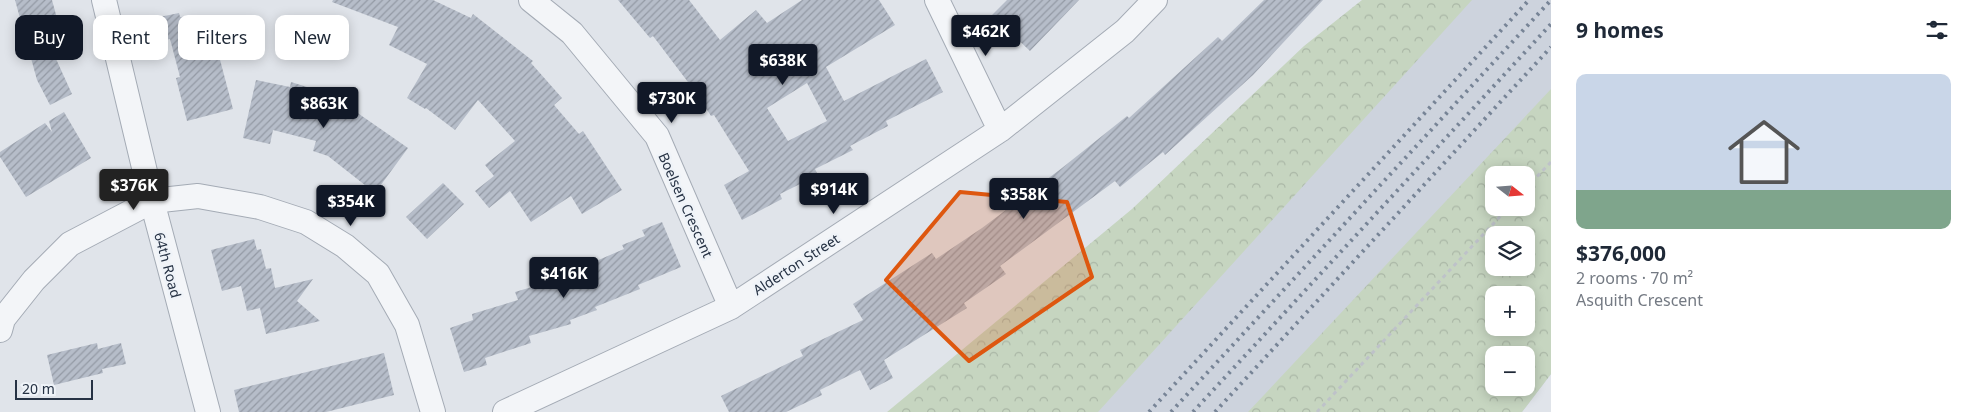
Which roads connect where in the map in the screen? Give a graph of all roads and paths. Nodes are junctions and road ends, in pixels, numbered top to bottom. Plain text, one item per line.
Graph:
1 (104, 0) edge
2 (531, 0) edge
3 (937, 0) edge
4 (1155, 0) edge
5 (1000, 130) junction
6 (1551, 162) edge
7 (1535, 179) edge
8 (152, 201) junction
9 (1501, 216) edge
10 (731, 307) junction
11 (0, 330) edge
12 (208, 412) edge
13 (433, 412) edge
14 (505, 412) edge
15 (1317, 412) edge

1 - 8 street, 64th Road
2 - 10 street, Boelsen Crescent
3 - 5 street
4 - 5 street, Alderton Street
5 - 10 street, Alderton Street
6 - 7 path
8 - 11 street
8 - 12 street, 64th Road
8 - 13 street
9 - 15 path
10 - 14 street, Alderton Street

